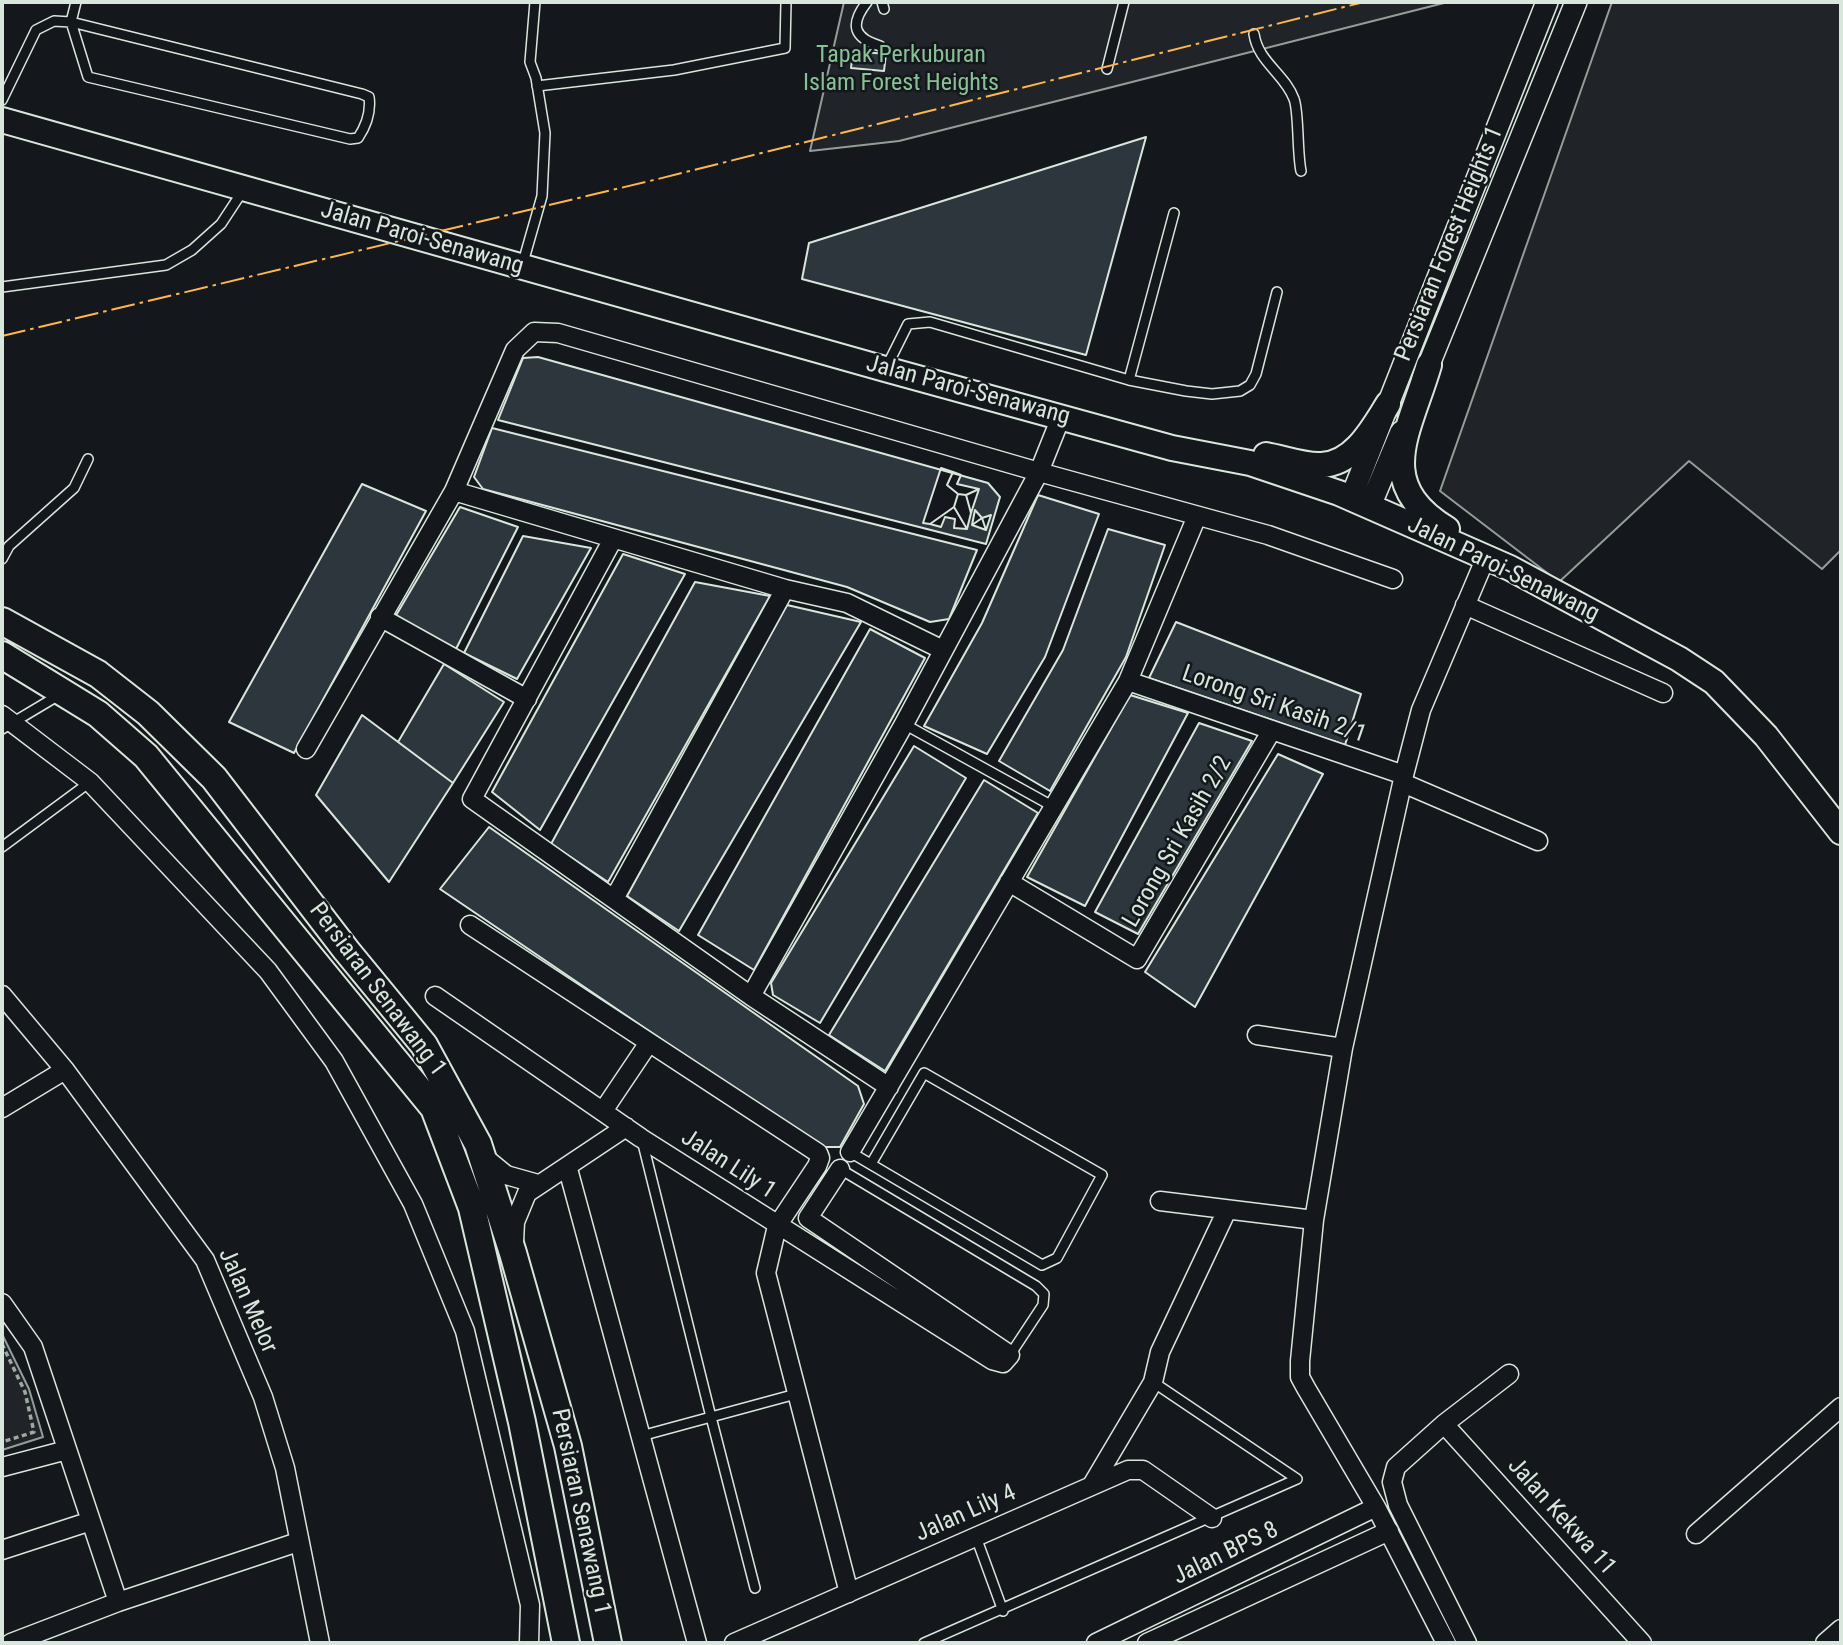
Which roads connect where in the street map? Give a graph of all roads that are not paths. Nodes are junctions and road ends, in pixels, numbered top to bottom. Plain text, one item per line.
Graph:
1 (76, 2) edge
2 (535, 2) edge
3 (786, 2) edge
4 (867, 2) edge
5 (1124, 2) edge
6 (1546, 2) edge
7 (1576, 2) edge
8 (71, 22) junction
9 (1254, 34) dead end
10 (880, 46) dead end
11 (1107, 69) dead end
12 (537, 86) junction
13 (2, 100) edge
14 (2, 120) edge
15 (1301, 171) dead end
16 (246, 188) junction
17 (1174, 213) dead end
18 (522, 268) junction
19 (2, 287) edge
20 (1277, 292) dead end
21 (1429, 365) junction
22 (885, 369) junction
23 (1129, 380) junction
24 (1388, 404) junction
25 (1061, 416) junction
26 (1172, 448) junction
27 (88, 460) dead end
28 (1039, 472) junction
29 (454, 491) junction
30 (1360, 502) junction
31 (1197, 516) junction
32 (613, 539) junction
33 (1486, 557) junction
34 (2, 559) edge
35 (1510, 568) junction
36 (1393, 579) dead end
37 (785, 589) junction
38 (1465, 606) junction
39 (380, 617) junction
40 (2, 621) edge
41 (943, 650) junction
42 (2, 655) edge
43 (1129, 681) junction
44 (63, 692) junction
45 (1663, 694) dead end
46 (527, 699) junction
47 (5, 723) edge
48 (904, 724) junction
49 (1272, 730) junction
50 (306, 749) dead end
51 (1404, 779) junction
52 (90, 782) junction
53 (1054, 807) junction
54 (1841, 832) edge
55 (1538, 841) dead end
56 (2, 847) edge
57 (1009, 882) junction
58 (614, 898) junction
59 (470, 925) dead end
60 (2, 995) edge
61 (435, 996) dead end
62 (751, 996) junction
63 (1257, 1035) dead end
64 (648, 1044) junction
65 (1343, 1048) junction
66 (65, 1070) junction
67 (889, 1087) junction
68 (2, 1108) edge
69 (603, 1111) junction
70 (626, 1126) junction
71 (641, 1138) junction
72 (850, 1152) joint
73 (484, 1157) junction
74 (871, 1164) junction
75 (568, 1168) junction
76 (840, 1168) joint
77 (538, 1184) junction
78 (1160, 1201) dead end
79 (1227, 1210) junction
80 (1314, 1220) junction
81 (777, 1226) junction
82 (513, 1253) junction
83 (2, 1303) edge
84 (1007, 1359) junction
85 (1509, 1374) dead end
86 (1153, 1382) junction
87 (796, 1394) junction
88 (1841, 1407) edge
89 (711, 1417) junction
90 (1444, 1424) junction
91 (641, 1436) junction
92 (67, 1450) junction
93 (2, 1467) edge
94 (1093, 1485) junction
95 (1376, 1507) junction
96 (1212, 1518) junction
97 (91, 1521) junction
98 (1389, 1531) junction
99 (1696, 1534) dead end
100 (976, 1537) junction
101 (298, 1542) junction
102 (2, 1550) edge
103 (755, 1588) dead end
104 (849, 1593) junction
105 (118, 1602) junction
106 (1003, 1611) junction
107 (1841, 1629) edge
108 (11, 1643) edge
109 (320, 1643) edge
110 (528, 1643) edge
111 (566, 1643) edge
112 (608, 1643) edge
113 (697, 1643) edge
114 (734, 1643) edge
115 (924, 1643) edge
116 (1096, 1643) edge
117 (1146, 1643) edge
118 (1446, 1643) edge
119 (1467, 1643) edge
120 (1642, 1643) edge
121 (1825, 1643) edge

1 - 8 lane
2 - 12 lane
3 - 12 lane
4 - 10 lane
5 - 11 lane
6 - 24 street, Persiaran Forest Heights 1
7 - 21 street, Persiaran Forest Heights 1
8 - 8 lane
8 - 13 lane
9 - 15 lane
12 - 18 lane
14 - 16 main road, Jalan Paroi-Senawang
16 - 18 main road, Jalan Paroi-Senawang
16 - 19 lane
17 - 23 lane
18 - 22 main road, Jalan Paroi-Senawang
20 - 23 lane
21 - 30 street, Persiaran Forest Heights 1
21 - 35 main road
22 - 23 lane
22 - 25 main road, Jalan Paroi-Senawang
24 - 26 main road
24 - 30 street, Persiaran Forest Heights 1
25 - 26 main road, Jalan Paroi-Senawang
25 - 28 street
26 - 30 main road, Jalan Paroi-Senawang
27 - 34 lane
28 - 29 street
28 - 31 street
28 - 41 street
29 - 32 street
29 - 39 street
30 - 33 main road, Jalan Paroi-Senawang
31 - 36 street
31 - 43 street
32 - 37 street
32 - 46 street
33 - 35 main road, Jalan Paroi-Senawang
33 - 38 street
35 - 54 main road, Jalan Paroi-Senawang
37 - 41 street
37 - 58 street
38 - 45 street
38 - 51 street
39 - 46 street
39 - 50 street
40 - 73 main road, Persiaran Senawang 1
41 - 48 street
42 - 44 main road, Persiaran Senawang 1
43 - 49 street, Lorong Sri Kasih 2/1
43 - 53 street
44 - 47 lane
44 - 111 main road, Persiaran Senawang 1
46 - 58 street
47 - 52 street
48 - 53 lane
48 - 62 street
49 - 51 street, Lorong Sri Kasih 2/1
49 - 57 street, Lorong Sri Kasih 2/2
51 - 55 street, Lorong Sri Kasih 2/1
51 - 65 street
52 - 56 lane
52 - 110 street
53 - 57 street
57 - 67 street
58 - 62 street
59 - 64 street
60 - 66 street, Jalan Melor
61 - 69 street, Jalan Lily 1
62 - 67 street
63 - 65 street
64 - 69 street
64 - 81 street
65 - 80 street
66 - 68 street
66 - 101 street, Jalan Melor
67 - 72 street
69 - 70 street, Jalan Lily 1
70 - 71 street, Jalan Lily 1
70 - 75 street
71 - 81 street, Jalan Lily 1
71 - 89 lane
72 - 74 lane
73 - 77 street
73 - 82 main road, Persiaran Senawang 1
74 - 74 lane
75 - 77 street
75 - 91 street
76 - 84 street
76 - 84 lane
77 - 82 street
78 - 79 street
79 - 80 street
79 - 86 street
80 - 95 street
81 - 84 street, Jalan Lily 1
81 - 87 street
82 - 112 main road, Persiaran Senawang 1
83 - 92 street
85 - 90 street
86 - 94 street
86 - 96 lane
87 - 89 lane
87 - 104 street
88 - 99 street
89 - 91 lane
89 - 103 lane
90 - 119 street
90 - 120 street, Jalan Kekwa 11
91 - 113 street
92 - 93 street
92 - 97 street
94 - 96 street, Jalan Lily 4
94 - 100 street, Jalan Lily 4
95 - 98 street
95 - 116 street, Jalan BPS 8
96 - 106 lane
97 - 102 street
97 - 105 street
98 - 117 street
98 - 118 street
100 - 104 street, Jalan Lily 4
100 - 106 lane
101 - 105 street
101 - 109 street, Jalan Melor
104 - 114 street, Jalan Lily 4
105 - 108 street
106 - 115 lane
107 - 121 street

